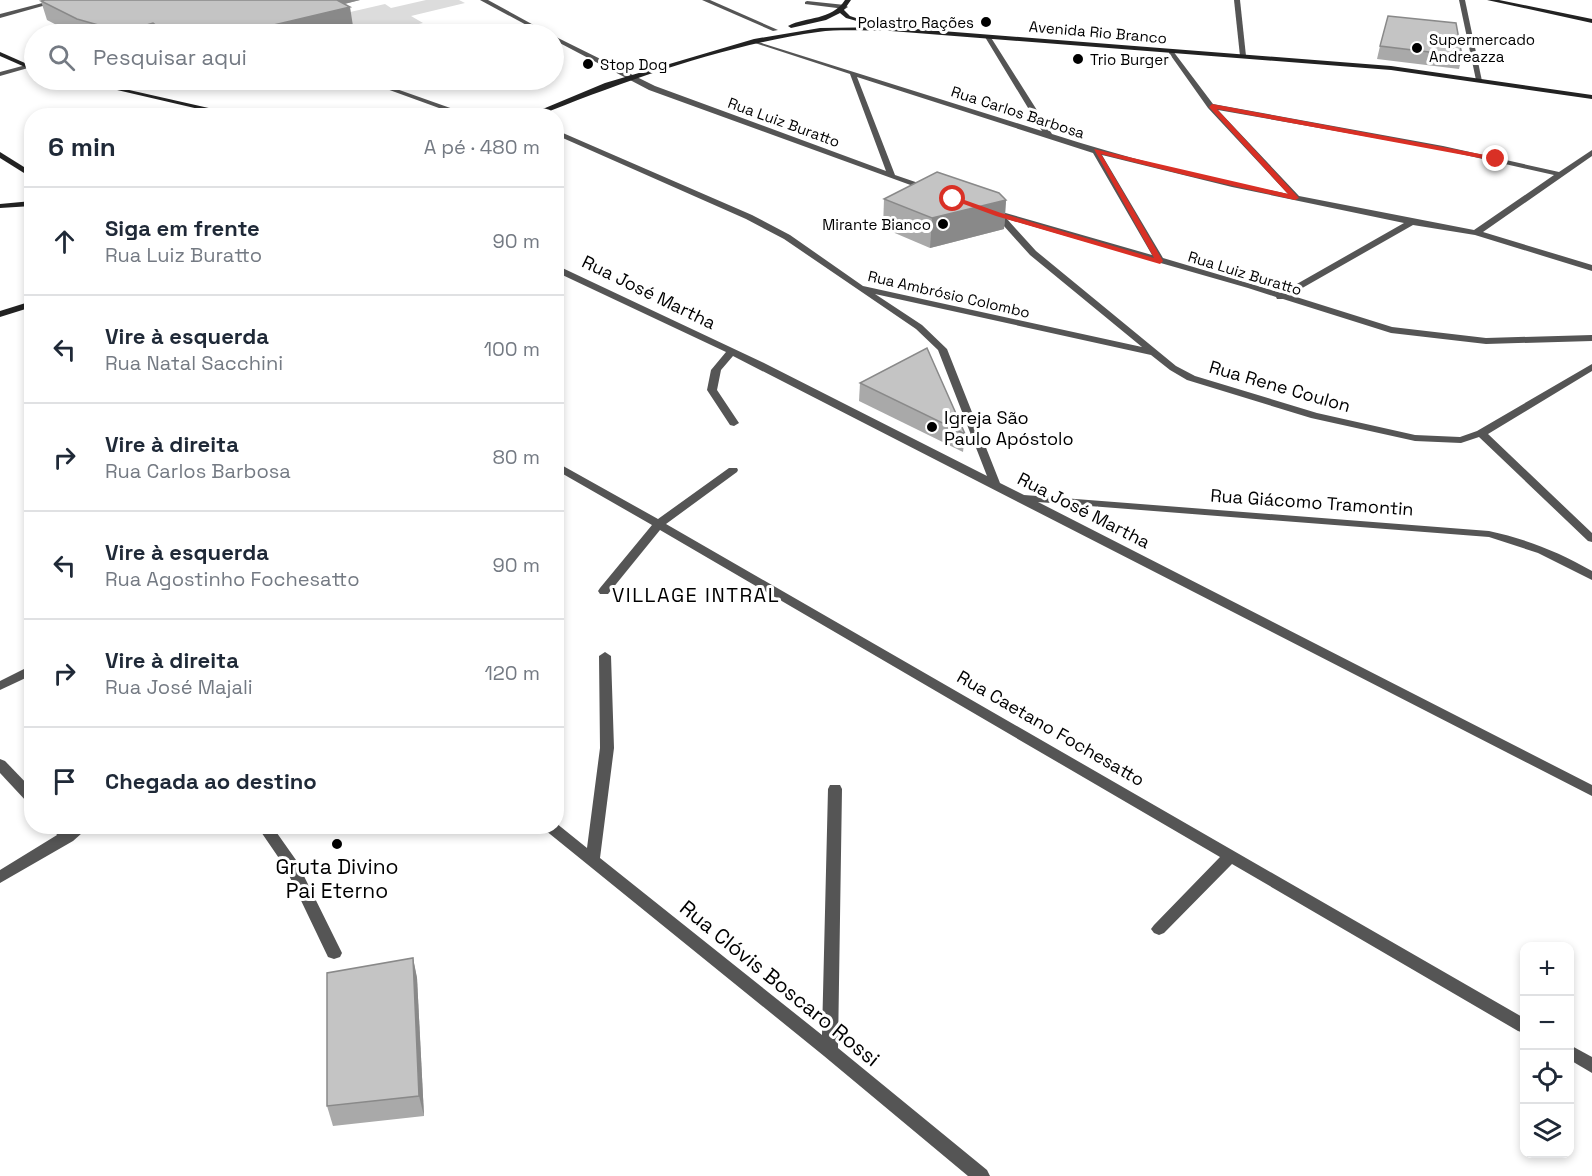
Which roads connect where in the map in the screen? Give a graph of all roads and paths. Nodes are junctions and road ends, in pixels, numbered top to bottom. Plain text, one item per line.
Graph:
1 (60, 0) edge
2 (483, 0) edge
3 (705, 0) edge
4 (799, 0) edge
5 (849, 0) edge
6 (1237, 0) edge
7 (1462, 0) edge
8 (1490, 0) edge
9 (807, 3) junction
10 (843, 9) junction
11 (0, 16) edge
12 (830, 16) junction
13 (1592, 21) edge
14 (529, 24) edge
15 (891, 29) junction
16 (775, 30) junction
17 (988, 37) junction
18 (754, 41) junction
19 (564, 43) edge
20 (1171, 52) junction
21 (0, 54) edge
22 (1243, 56) junction
23 (24, 65) edge
24 (24, 69) edge
25 (0, 74) edge
26 (853, 74) junction
27 (626, 76) junction
28 (1480, 80) junction
29 (123, 90) edge
30 (395, 90) edge
31 (1592, 97) edge
32 (1212, 106) junction
33 (205, 108) edge
34 (447, 108) edge
35 (551, 108) edge
36 (564, 136) edge
37 (1049, 136) junction
38 (1096, 151) junction
39 (1592, 152) edge
40 (0, 154) edge
41 (24, 170) edge
42 (1558, 174) junction
43 (892, 176) junction
44 (933, 191) edge
45 (1295, 198) junction
46 (24, 203) edge
47 (0, 206) edge
48 (981, 208) edge
49 (999, 215) junction
50 (1412, 222) junction
51 (1476, 233) junction
52 (1160, 261) junction
53 (1592, 268) edge
54 (564, 272) edge
55 (860, 288) junction
56 (1280, 297) junction
57 (24, 306) edge
58 (0, 314) edge
59 (1592, 338) edge
60 (731, 351) junction
61 (1155, 353) junction
62 (1592, 367) edge
63 (735, 423) dead end
64 (1480, 433) junction
65 (564, 469) edge
66 (733, 470) dead end
67 (996, 486) junction
68 (1020, 498) junction
69 (660, 523) junction
70 (1592, 539) edge
71 (1592, 576) edge
72 (604, 591) dead end
73 (605, 656) dead end
74 (24, 673) edge
75 (0, 686) edge
76 (0, 764) edge
77 (835, 789) dead end
78 (24, 790) edge
79 (1592, 791) edge
80 (60, 834) edge
81 (270, 834) edge
82 (560, 834) edge
83 (1231, 855) junction
84 (592, 859) junction
85 (0, 877) edge
86 (1159, 928) dead end
87 (334, 953) dead end
88 (1520, 1024) edge
89 (830, 1051) junction
90 (1574, 1055) edge
91 (1592, 1066) edge
92 (972, 1173) edge

1 - 11 street
2 - 14 street
3 - 16 street
4 - 9 street
5 - 10 main road
6 - 22 street
7 - 28 street
8 - 13 main road
9 - 10 street
9 - 12 street
10 - 12 main road, Avenida Rio Branco
10 - 15 main road
12 - 16 main road, Avenida Rio Branco
15 - 17 main road, Avenida Rio Branco
15 - 18 main road, Avenida Rio Branco
16 - 27 main road, Avenida Rio Branco
17 - 20 main road, Avenida Rio Branco
17 - 37 street
18 - 26 street, Rua Carlos Barbosa
18 - 27 main road, Avenida Rio Branco
19 - 27 street, Rua Luiz Buratto
20 - 22 main road, Avenida Rio Branco
20 - 32 street
21 - 23 main road
22 - 28 main road, Avenida Rio Branco
24 - 25 street
26 - 37 street, Rua Carlos Barbosa
26 - 43 street
27 - 35 main road, Avenida Rio Branco
27 - 43 street, Rua Luiz Buratto
28 - 31 main road, Avenida Rio Branco
29 - 33 main road
30 - 34 street
32 - 42 street
32 - 45 street
36 - 55 street, Rua Ambrósio Colombo
37 - 38 street, Rua Carlos Barbosa
38 - 45 street, Rua Carlos Barbosa
38 - 52 street
39 - 42 street
40 - 41 main road
42 - 51 street
43 - 44 street, Rua Luiz Buratto
45 - 50 street, Rua Carlos Barbosa
46 - 47 main road
48 - 49 street, Rua Luiz Buratto
49 - 52 street, Rua Luiz Buratto
49 - 61 street, Rua Rene Coulon
50 - 51 street, Rua Carlos Barbosa
50 - 56 street
51 - 53 street, Rua Carlos Barbosa
52 - 56 street, Rua Luiz Buratto
54 - 60 street, Rua José Martha
55 - 61 street, Rua Ambrósio Colombo
55 - 67 street
56 - 59 street, Rua Luiz Buratto
57 - 58 main road
60 - 63 street
60 - 67 street, Rua José Martha
61 - 64 street, Rua Rene Coulon
62 - 64 street, Rua Rene Coulon
64 - 70 street
65 - 69 street, Rua Caetano Fochesatto
66 - 69 street
67 - 68 street, Rua José Martha
68 - 71 street, Rua Giácomo Tramontin
68 - 79 street, Rua José Martha
69 - 72 street
69 - 83 street, Rua Caetano Fochesatto
73 - 84 street
74 - 75 street
76 - 78 street
77 - 89 street
80 - 85 street
81 - 87 street
82 - 84 street, Rua Clóvis Boscaro Rossi
83 - 86 street
83 - 88 street, Rua Caetano Fochesatto
84 - 89 street, Rua Clóvis Boscaro Rossi
89 - 92 street, Rua Clóvis Boscaro Rossi
90 - 91 street

